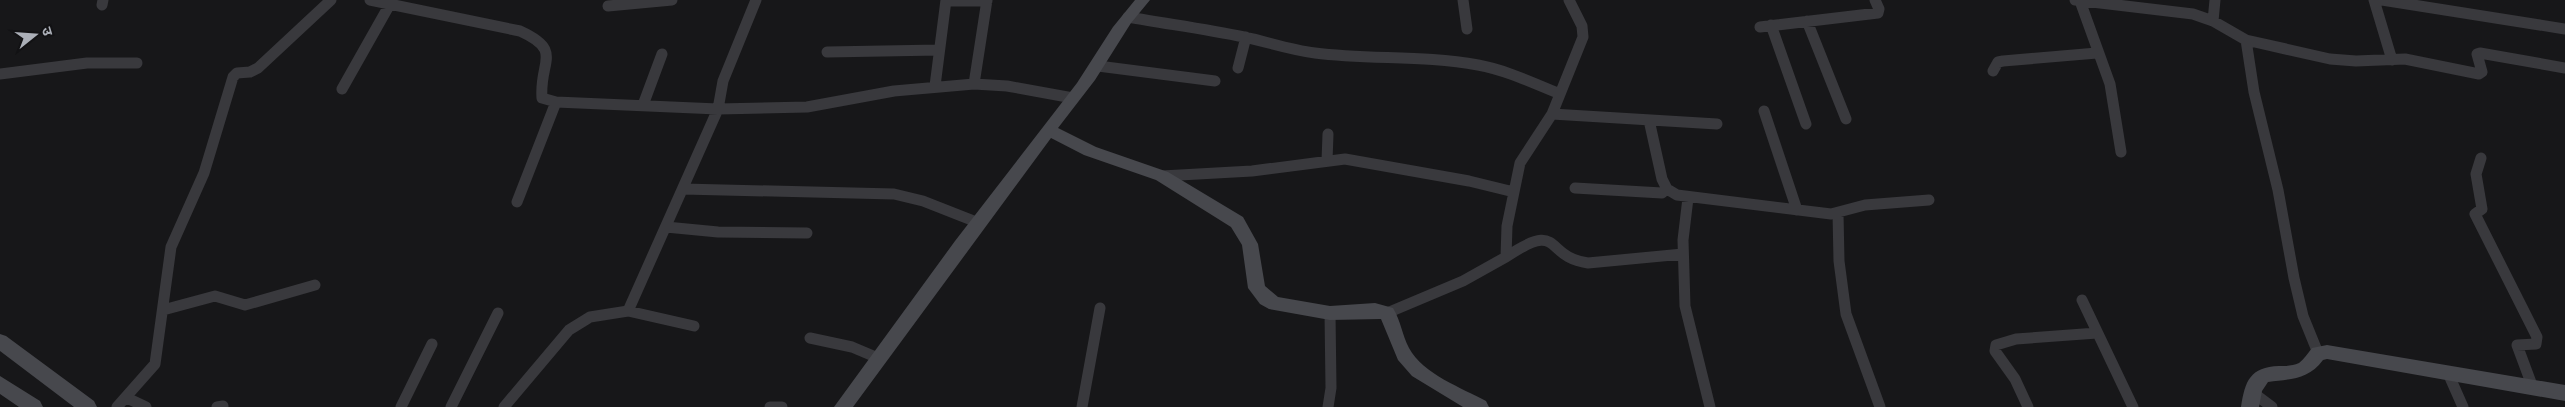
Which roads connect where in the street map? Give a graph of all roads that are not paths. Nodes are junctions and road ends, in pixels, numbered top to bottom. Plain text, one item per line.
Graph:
1 (331, 0) edge
2 (370, 0) edge
3 (672, 0) edge
4 (756, 0) edge
5 (946, 0) edge
6 (987, 0) edge
7 (1143, 0) edge
8 (1463, 0) edge
9 (1569, 0) edge
10 (1875, 0) edge
11 (2078, 0) edge
12 (2215, 0) edge
13 (2374, 0) edge
14 (2382, 0) edge
15 (390, 4) junction
16 (608, 6) dead end
17 (1128, 17) junction
18 (1807, 21) junction
19 (2213, 21) junction
20 (1766, 26) joint
21 (1467, 29) dead end
22 (2565, 29) edge
23 (1246, 38) junction
24 (2246, 40) junction
25 (939, 50) junction
26 (827, 52) dead end
27 (2097, 52) junction
28 (662, 54) dead end
29 (2392, 60) junction
30 (137, 63) dead end
31 (1098, 66) junction
32 (1238, 68) dead end
33 (2565, 68) edge
34 (1993, 71) dead end
35 (0, 74) edge
36 (1215, 81) dead end
37 (974, 84) junction
38 (935, 86) junction
39 (342, 89) dead end
40 (1560, 94) junction
41 (1073, 98) junction
42 (556, 102) junction
43 (643, 104) junction
44 (718, 109) junction
45 (1764, 110) dead end
46 (1552, 114) junction
47 (1846, 119) dead end
48 (1649, 120) junction
49 (1717, 124) dead end
50 (1806, 124) dead end
51 (1048, 130) junction
52 (1328, 134) dead end
53 (2121, 152) dead end
54 (2481, 158) dead end
55 (1328, 161) junction
56 (1162, 176) junction
57 (683, 188) junction
58 (1575, 188) dead end
59 (1667, 189) junction
60 (1514, 192) junction
61 (1688, 198) junction
62 (1929, 200) dead end
63 (517, 202) dead end
64 (1797, 210) junction
65 (1838, 213) junction
66 (979, 223) junction
67 (666, 227) junction
68 (807, 233) dead end
69 (1683, 254) junction
70 (1506, 257) junction
71 (315, 284) dead end
72 (2082, 300) dead end
73 (1100, 308) dead end
74 (163, 310) junction
75 (628, 311) junction
76 (498, 313) dead end
77 (1387, 313) junction
78 (1330, 314) junction
79 (694, 326) dead end
80 (2097, 333) junction
81 (810, 338) dead end
82 (0, 341) edge
83 (432, 344) dead end
84 (2318, 353) junction
85 (878, 358) junction
86 (2448, 373) junction
87 (0, 384) edge
88 (2533, 388) junction
89 (2565, 393) edge
90 (127, 398) junction
91 (2251, 400) edge
92 (31, 406) edge
93 (88, 407) edge
94 (117, 407) edge
95 (146, 407) edge
96 (401, 407) edge
97 (451, 407) edge
98 (504, 407) edge
99 (770, 407) edge
100 (782, 407) edge
101 (843, 407) edge
102 (1082, 407) edge
103 (1328, 407) edge
104 (1480, 407) edge
105 (1710, 407) edge
106 (1880, 407) edge
107 (2028, 407) edge
108 (2133, 407) edge
109 (2272, 407) edge
110 (2462, 407) edge

1 - 74 street
2 - 15 street
3 - 16 street
4 - 44 street
5 - 6 street
5 - 25 street
6 - 37 street
7 - 17 street
8 - 21 street
9 - 40 street
10 - 18 street
11 - 19 street
11 - 27 street
12 - 19 street
13 - 29 street
14 - 22 street
15 - 39 street
15 - 42 street
17 - 23 street
17 - 31 street
18 - 20 street
18 - 47 street
19 - 24 street
20 - 50 street
23 - 32 street
23 - 40 street
24 - 29 street
24 - 84 street
25 - 26 street
25 - 38 street
27 - 34 street
27 - 53 street
28 - 43 street
29 - 33 street
30 - 35 street
31 - 36 street
31 - 41 street
37 - 38 street
37 - 41 street
38 - 44 street
40 - 46 street
41 - 51 street
42 - 43 street
42 - 63 street
43 - 44 street
44 - 57 street
45 - 64 street
46 - 48 street
46 - 60 street
48 - 49 street
48 - 59 street
51 - 56 street
51 - 66 street
52 - 55 street
54 - 88 street
55 - 56 street
55 - 60 street
56 - 78 street
57 - 66 street
57 - 67 street
58 - 59 street
59 - 61 street
60 - 70 street
61 - 64 street
61 - 69 street
62 - 65 street
64 - 65 street
65 - 106 street
66 - 85 street
67 - 68 street
67 - 75 street
69 - 70 street
69 - 105 street
70 - 77 street
71 - 74 street
72 - 80 street
73 - 102 street
74 - 90 street
75 - 79 street
75 - 98 street
76 - 97 street
77 - 78 street
77 - 104 street
78 - 103 street
80 - 107 street
80 - 108 street
81 - 85 street
82 - 93 street
83 - 96 street
84 - 86 street
84 - 91 street
85 - 101 street
86 - 88 street
86 - 110 street
87 - 92 street
88 - 89 street
90 - 94 street
90 - 95 street
91 - 109 street
99 - 100 street

